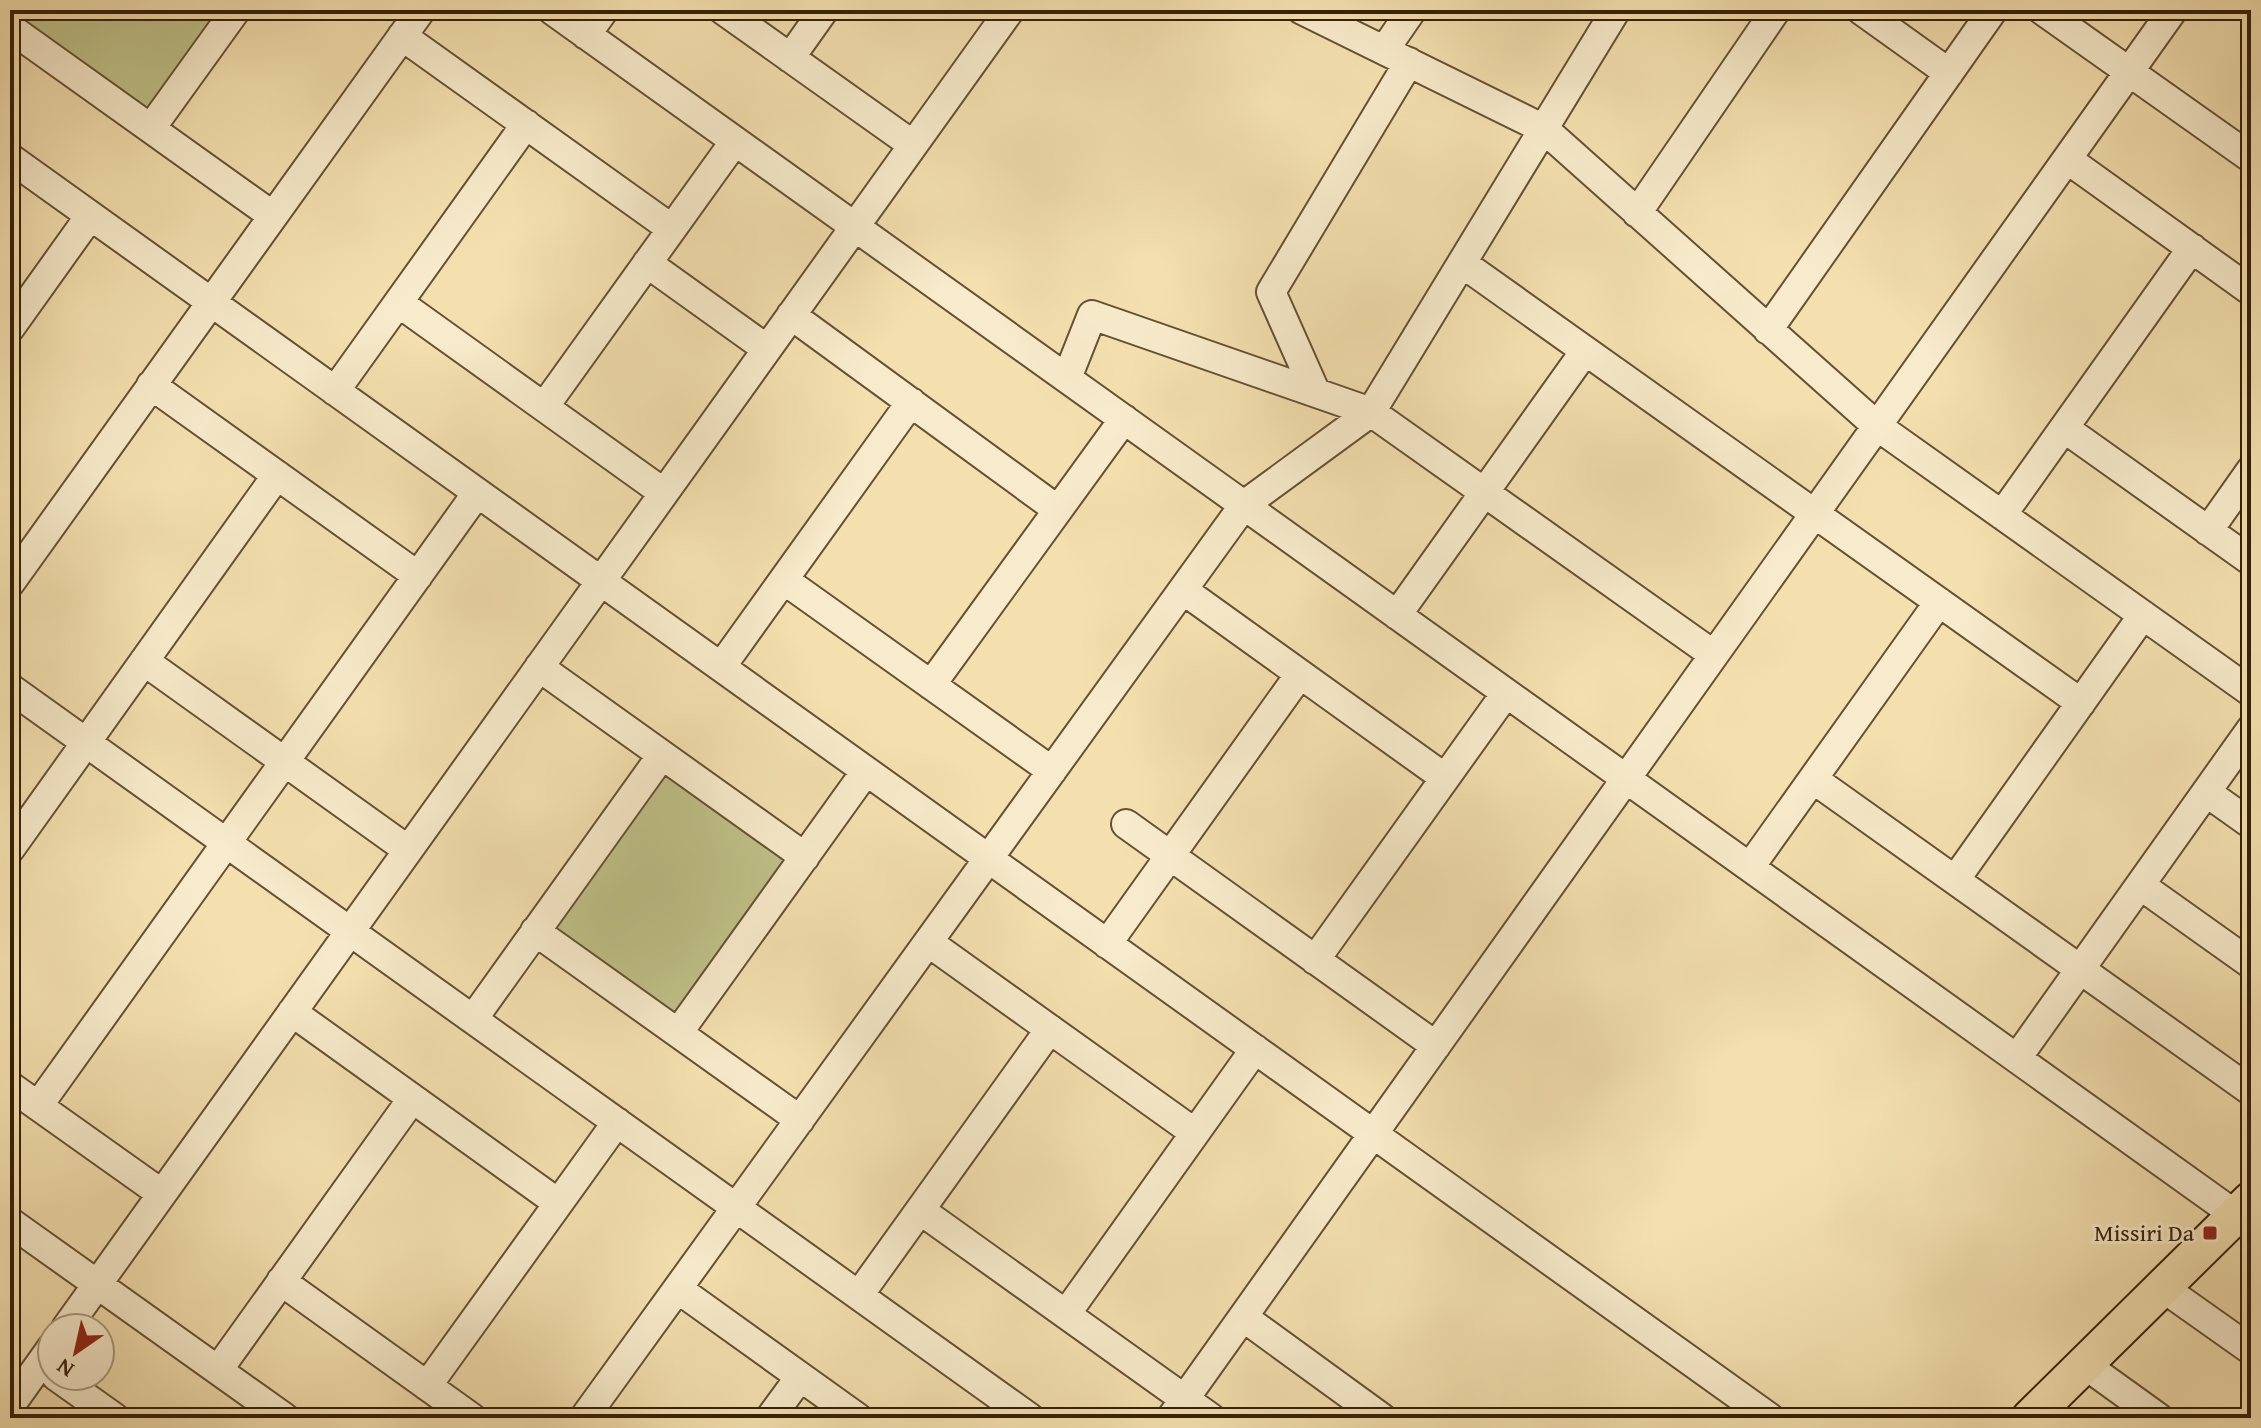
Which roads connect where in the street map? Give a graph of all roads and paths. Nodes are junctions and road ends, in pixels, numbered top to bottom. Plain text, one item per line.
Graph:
1 (20, 10) edge
2 (236, 10) edge
3 (421, 10) edge
4 (552, 10) edge
5 (604, 10) edge
6 (723, 10) edge
7 (824, 10) edge
8 (1010, 10) edge
9 (1302, 10) edge
10 (1412, 10) edge
11 (1616, 10) edge
12 (1776, 10) edge
13 (1861, 10) edge
14 (1993, 10) edge
15 (2042, 10) edge
16 (2173, 10) edge
17 (10, 26) edge
18 (586, 35) junction
19 (402, 36) junction
20 (1397, 56) junction
21 (790, 58) junction
22 (2129, 72) junction
23 (1949, 73) junction
24 (526, 124) junction
25 (151, 128) junction
26 (1544, 129) junction
27 (735, 141) junction
28 (913, 145) junction
29 (10, 158) edge
30 (2251, 158) edge
31 (2067, 159) junction
32 (1637, 213) junction
33 (90, 216) junction
34 (273, 216) junction
35 (855, 227) junction
36 (672, 229) junction
37 (2192, 248) junction
38 (647, 263) junction
39 (1462, 263) junction
40 (20, 291) edge
41 (2251, 291) edge
42 (211, 302) junction
43 (399, 303) junction
44 (791, 315) junction
45 (10, 328) edge
46 (1768, 330) junction
47 (767, 349) junction
48 (1585, 351) junction
49 (1067, 378) junction
50 (151, 385) junction
51 (335, 391) junction
52 (1315, 391) junction
53 (911, 402) junction
54 (544, 407) junction
55 (1371, 412) junction
56 (1124, 419) junction
57 (1877, 426) junction
58 (2064, 428) junction
59 (2251, 470) edge
60 (277, 475) junction
61 (1484, 492) junction
62 (477, 493) junction
63 (664, 493) junction
64 (1244, 505) junction
65 (1058, 510) junction
66 (1814, 514) junction
67 (2002, 515) junction
68 (2208, 531) junction
69 (2251, 561) edge
70 (14, 569) edge
71 (418, 576) junction
72 (784, 580) junction
73 (601, 581) junction
74 (1183, 590) junction
75 (1939, 602) junction
76 (1397, 615) junction
77 (2143, 615) junction
78 (1714, 655) junction
79 (144, 661) junction
80 (539, 667) junction
81 (721, 667) junction
82 (1300, 674) junction
83 (931, 685) junction
84 (10, 688) edge
85 (2251, 692) edge
86 (1506, 693) junction
87 (2081, 703) junction
88 (2251, 729) edge
89 (86, 742) junction
90 (662, 755) junction
91 (285, 761) junction
92 (866, 771) junction
93 (1052, 771) junction
94 (1445, 778) junction
95 (1626, 779) junction
96 (1813, 779) junction
97 (2206, 792) junction
98 (1126, 824) dead end
99 (2251, 824) edge
100 (227, 843) junction
101 (10, 849) edge
102 (408, 850) junction
103 (1170, 856) junction
104 (805, 857) junction
105 (989, 859) junction
106 (1750, 867) junction
107 (1955, 880) junction
108 (2140, 885) junction
109 (350, 931) junction
110 (535, 931) junction
111 (928, 942) junction
112 (1107, 944) junction
113 (1315, 960) junction
114 (2251, 964) edge
115 (2080, 969) junction
116 (292, 1012) junction
117 (473, 1019) junction
118 (1050, 1029) junction
119 (678, 1033) junction
120 (1436, 1046) junction
121 (1255, 1049) junction
122 (2017, 1058) junction
123 (10, 1086) edge
124 (2251, 1091) edge
125 (412, 1099) junction
126 (38, 1106) junction
127 (800, 1120) junction
128 (617, 1122) junction
129 (1195, 1133) junction
130 (1373, 1134) junction
131 (162, 1194) junction
132 (558, 1203) junction
133 (736, 1207) junction
134 (920, 1210) junction
135 (2246, 1213) edge
136 (10, 1222) edge
137 (281, 1281) junction
138 (97, 1284) junction
139 (2162, 1287) junction
140 (678, 1289) junction
141 (859, 1295) junction
142 (77, 1312) edge
143 (1066, 1314) junction
144 (1243, 1317) junction
145 (2251, 1350) edge
146 (2084, 1364) junction
147 (218, 1370) junction
148 (800, 1377) junction
149 (36, 1379) edge
150 (427, 1386) junction
151 (83, 1392) edge
152 (10, 1406) edge
153 (997, 1408) edge
154 (1178, 1408) edge
155 (115, 1418) edge
156 (285, 1418) edge
157 (472, 1418) edge
158 (584, 1418) edge
159 (770, 1418) edge
160 (858, 1418) edge
161 (1030, 1418) edge
162 (1211, 1418) edge
163 (1382, 1418) edge
164 (1770, 1418) edge
165 (2030, 1418) edge
166 (2159, 1418) edge

1 - 17 street
2 - 25 street
3 - 19 street
4 - 18 street
5 - 18 street
6 - 21 street
7 - 21 street
8 - 28 street
9 - 20 street
10 - 20 street
11 - 26 street
12 - 32 street
13 - 23 street
14 - 23 street
15 - 22 street
16 - 22 street
17 - 25 street
18 - 27 street
19 - 24 street
19 - 34 street
20 - 26 street
20 - 52 street
21 - 28 street
22 - 30 street
22 - 31 street
23 - 46 street
24 - 36 street
24 - 43 street
25 - 34 street
26 - 32 street
26 - 39 street
27 - 35 street
27 - 36 street
28 - 35 street
29 - 33 street
31 - 37 street
31 - 57 street
32 - 46 street
33 - 40 street
33 - 42 street
34 - 42 street
35 - 44 street
35 - 49 street
36 - 38 street
37 - 41 street
37 - 58 street
38 - 47 street
38 - 54 street
39 - 48 street
39 - 55 street
40 - 45 street
42 - 50 street
42 - 51 street
43 - 51 street
43 - 54 street
44 - 47 street
44 - 53 street
46 - 57 street
47 - 63 street
48 - 61 street
48 - 66 street
49 - 52 street
49 - 56 street
50 - 60 street
50 - 70 street
51 - 62 street
52 - 55 street
53 - 65 street
53 - 72 street
54 - 63 street
55 - 61 street
55 - 64 street
56 - 64 street
56 - 65 street
57 - 66 street
57 - 67 street
58 - 67 street
58 - 68 street
59 - 68 street
60 - 71 street
60 - 79 street
61 - 76 street
61 - 78 street
62 - 71 street
62 - 73 street
63 - 73 street
64 - 74 street
64 - 76 street
65 - 83 street
66 - 75 street
66 - 78 street
67 - 77 street
68 - 69 street
71 - 91 street
72 - 81 street
72 - 83 street
73 - 80 street
73 - 81 street
74 - 82 street
74 - 93 street
75 - 87 street
75 - 96 street
76 - 86 street
77 - 85 street
77 - 87 street
78 - 95 street
79 - 89 street
79 - 91 street
80 - 90 street
80 - 102 street
81 - 92 street
82 - 94 street
82 - 103 street
83 - 93 street
84 - 89 street
86 - 94 street
86 - 95 street
87 - 107 street
88 - 97 street
89 - 100 street
89 - 101 street
90 - 104 street
90 - 110 street
91 - 100 street
91 - 102 street
92 - 104 street
92 - 105 street
93 - 105 street
94 - 113 street
95 - 106 street
95 - 120 street
96 - 106 street
96 - 107 street
97 - 99 street
97 - 108 street
98 - 103 street
100 - 109 street
100 - 126 street
102 - 109 street
103 - 112 street
103 - 113 street
104 - 119 street
105 - 111 street
105 - 112 street
106 - 122 street
107 - 115 street
108 - 114 street
108 - 115 street
109 - 116 street
109 - 117 street
110 - 117 street
110 - 119 street
111 - 118 street
111 - 127 street
112 - 121 street
113 - 120 street
115 - 122 street
115 - 124 street
116 - 125 street
116 - 131 street
117 - 128 street
118 - 129 street
118 - 134 street
119 - 127 street
120 - 130 street
121 - 129 street
121 - 130 street
122 - 135 street
123 - 126 street
125 - 132 street
125 - 137 street
126 - 131 street
127 - 133 street
128 - 132 street
128 - 133 street
129 - 143 street
130 - 144 street
130 - 164 street
131 - 138 street
132 - 150 street
133 - 140 street
133 - 141 street
134 - 141 street
134 - 143 street
135 - 139 main road
136 - 138 street
137 - 147 street
137 - 150 street
138 - 142 street
138 - 147 street
139 - 145 street
139 - 146 main road
140 - 148 street
140 - 158 street
141 - 153 street
143 - 154 street
144 - 154 street
144 - 163 street
146 - 165 main road
146 - 166 street
147 - 156 street
148 - 159 street
148 - 160 street
149 - 152 street
150 - 157 street
151 - 155 street
153 - 161 street
154 - 162 street

